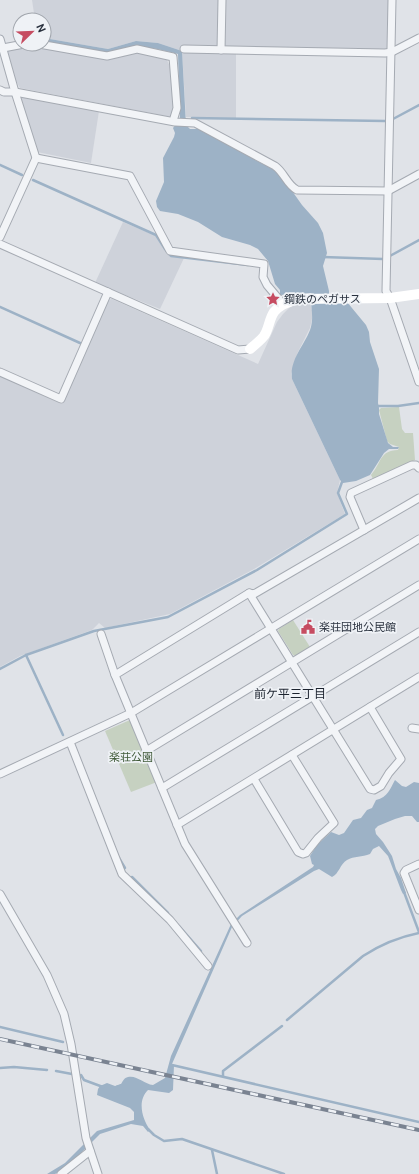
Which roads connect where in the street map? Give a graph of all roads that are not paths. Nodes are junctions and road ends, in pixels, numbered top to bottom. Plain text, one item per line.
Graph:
1 (222, 0) edge
2 (392, 0) edge
3 (0, 38) edge
4 (419, 38) edge
5 (12, 46) edge
6 (52, 46) edge
7 (3, 48) junction
8 (184, 49) dead end
9 (221, 50) junction
10 (392, 52) junction
11 (0, 90) edge
12 (15, 92) junction
13 (174, 122) junction
14 (36, 158) junction
15 (419, 174) edge
16 (388, 191) junction
17 (0, 237) edge
18 (0, 244) edge
19 (108, 292) junction
20 (419, 294) edge
21 (390, 298) junction
22 (283, 304) junction
23 (250, 349) joint
24 (0, 372) edge
25 (419, 382) edge
26 (419, 468) edge
27 (419, 498) edge
28 (364, 530) junction
29 (419, 539) edge
30 (419, 585) edge
31 (248, 593) junction
32 (270, 629) junction
33 (419, 632) edge
34 (102, 634) dead end
35 (291, 663) junction
36 (115, 674) junction
37 (419, 677) edge
38 (312, 697) junction
39 (370, 707) junction
40 (131, 713) junction
41 (332, 730) junction
42 (70, 742) junction
43 (146, 752) junction
44 (292, 755) junction
45 (0, 774) edge
46 (254, 779) junction
47 (162, 788) junction
48 (177, 825) junction
49 (419, 864) edge
50 (0, 894) edge
51 (419, 910) edge
52 (247, 943) dead end
53 (208, 966) dead end
54 (89, 1149) junction
55 (62, 1174) edge
56 (98, 1174) edge

1 - 9 street
2 - 10 street
3 - 7 street
4 - 10 street
5 - 7 street
6 - 13 street
7 - 12 street
8 - 9 street
9 - 10 street
10 - 16 street
11 - 12 street
12 - 13 street
12 - 14 street
13 - 16 street
14 - 17 street
14 - 22 street
15 - 16 street
16 - 21 street
18 - 19 street
19 - 23 street
19 - 24 street
20 - 21 street
21 - 22 street
21 - 25 street
22 - 23 street
26 - 28 street
27 - 28 street
28 - 31 street
29 - 32 street
30 - 35 street
31 - 32 street
31 - 36 street
32 - 35 street
32 - 40 street
33 - 38 street
34 - 36 street
35 - 38 street
35 - 43 street
36 - 40 street
37 - 39 street
38 - 41 street
38 - 47 street
39 - 41 street
39 - 41 street
40 - 42 street
40 - 43 street
41 - 44 street
42 - 45 street
42 - 53 street
43 - 47 street
44 - 46 street
44 - 46 street
46 - 48 street
47 - 48 street
48 - 52 street
49 - 51 street
50 - 54 street
54 - 55 street
54 - 56 street

